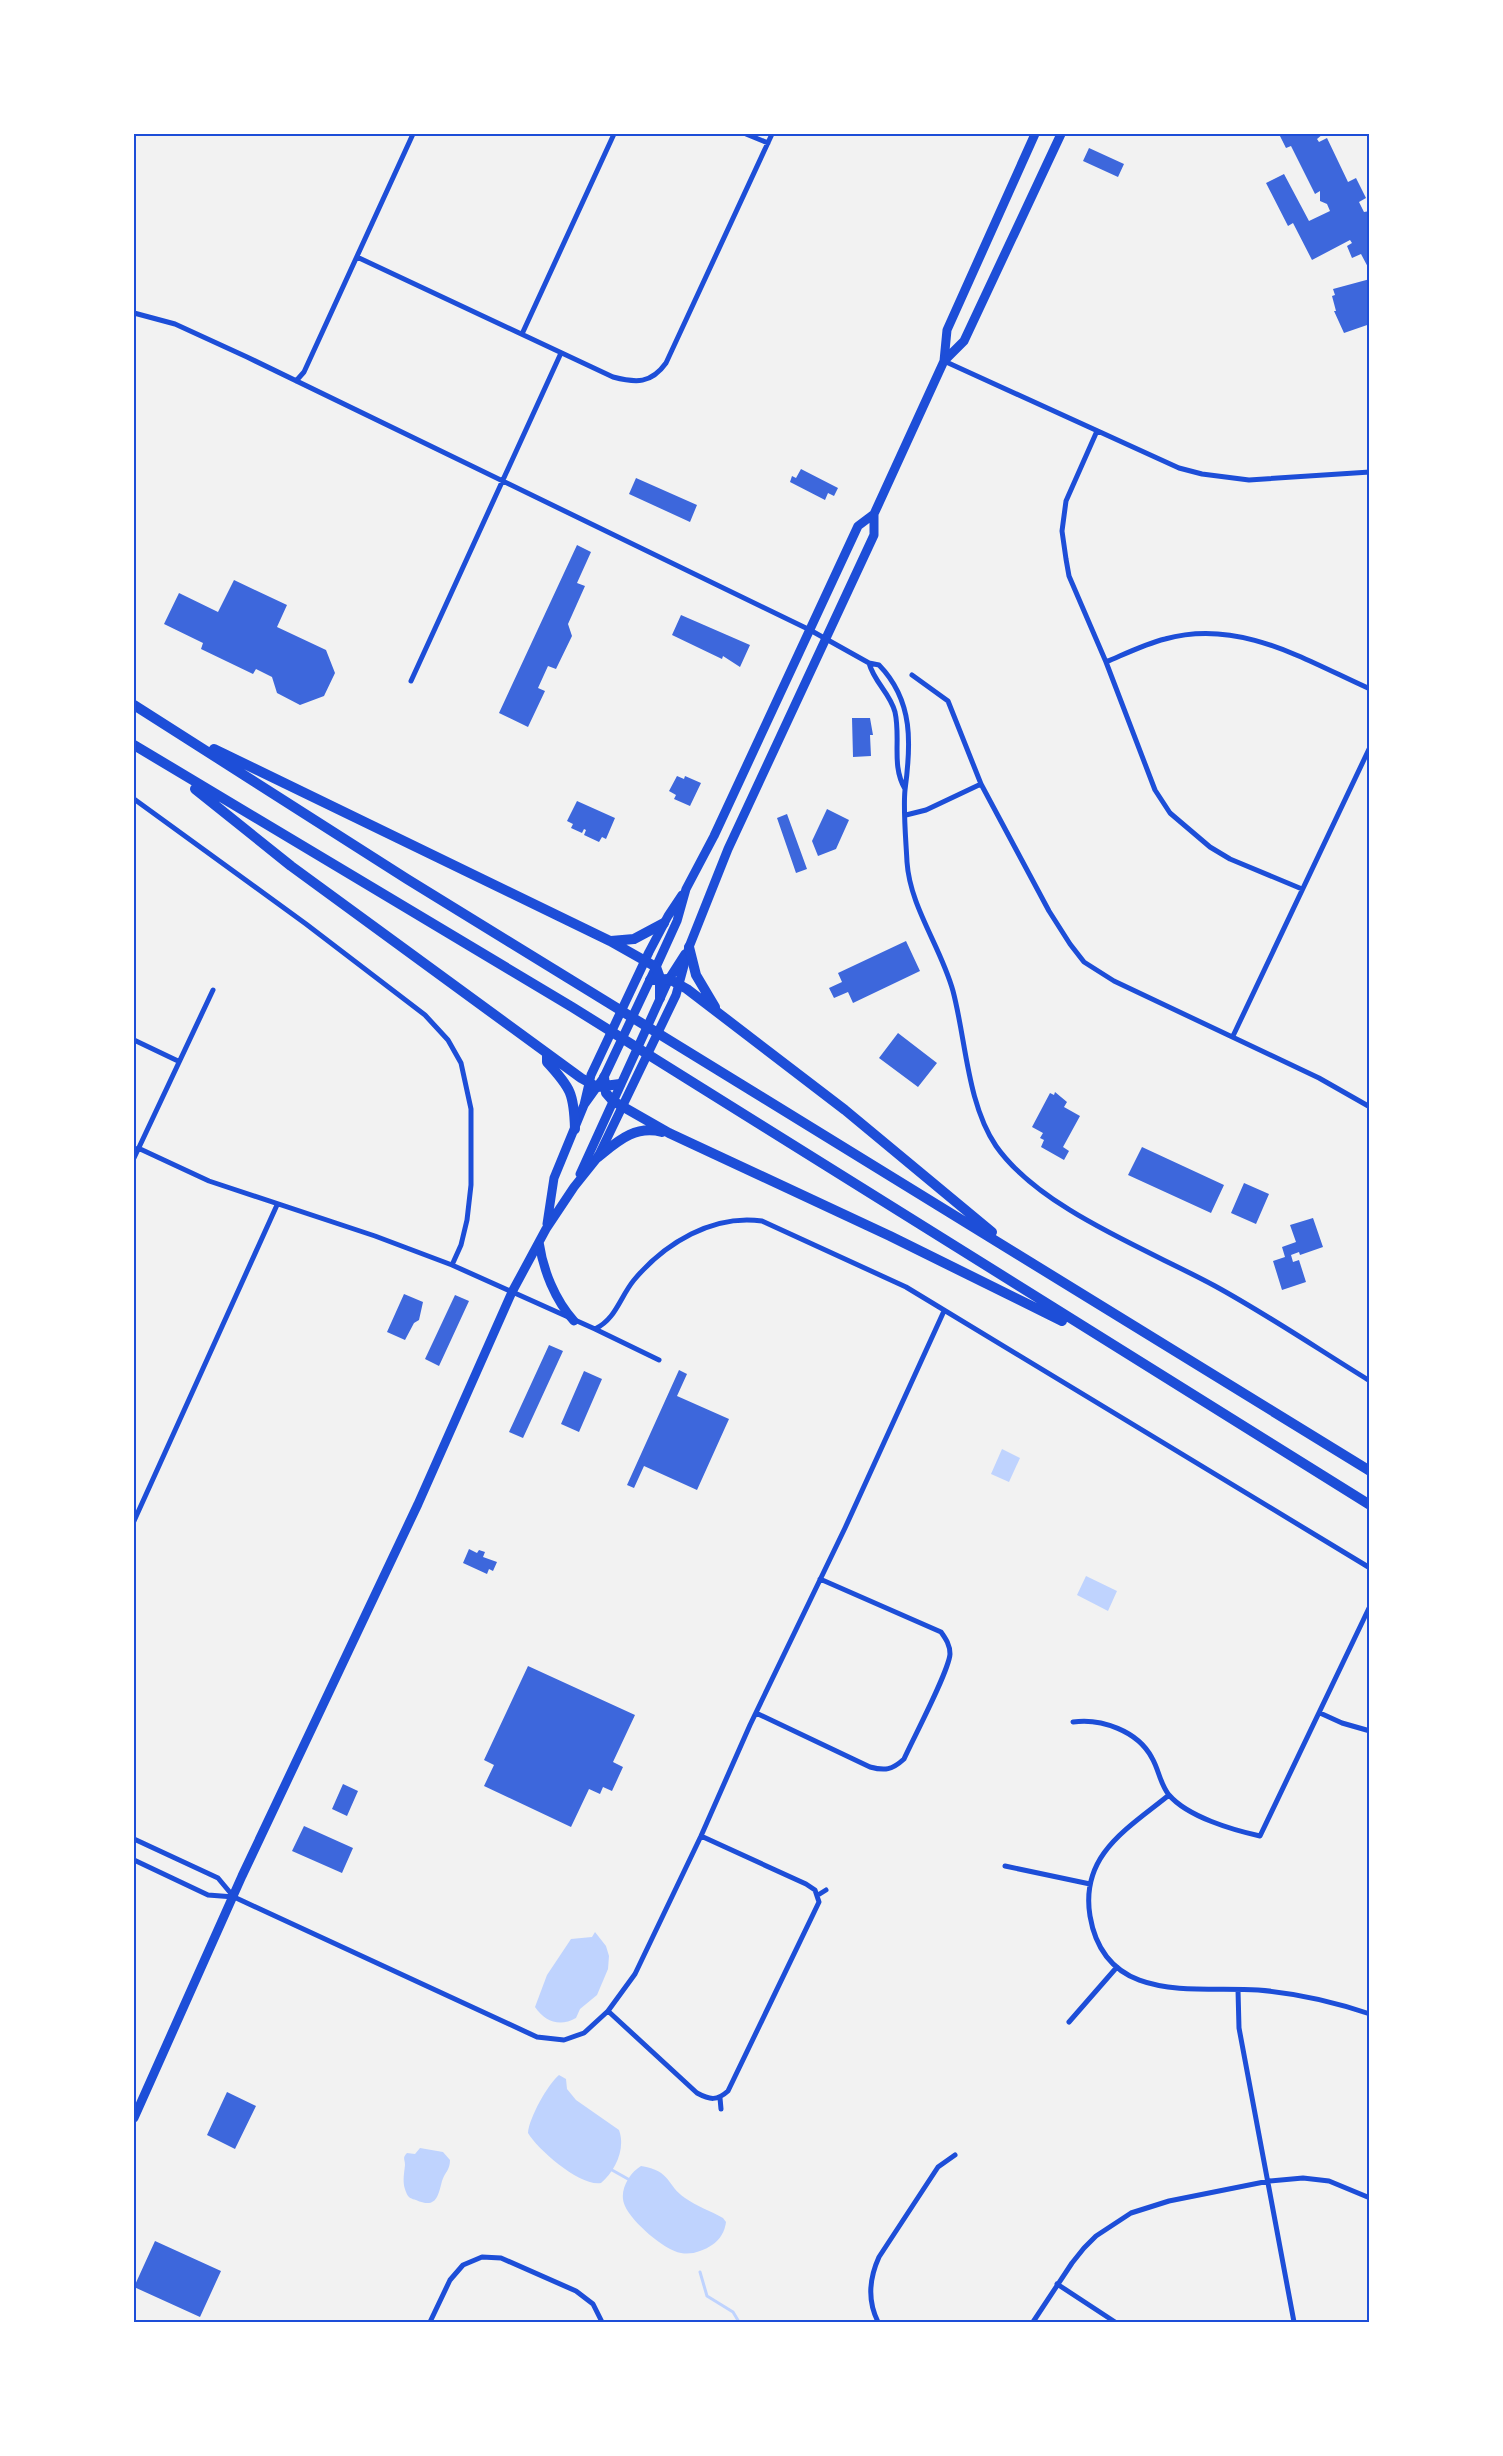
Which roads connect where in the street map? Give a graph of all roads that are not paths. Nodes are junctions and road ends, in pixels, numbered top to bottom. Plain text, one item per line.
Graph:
1 (413, 134) edge
2 (615, 134) edge
3 (746, 134) edge
4 (772, 134) edge
5 (1035, 134) edge
6 (1061, 134) edge
7 (768, 143) junction
8 (357, 257) junction
9 (134, 313) edge
10 (522, 334) junction
11 (561, 353) junction
12 (944, 361) junction
13 (296, 381) junction
14 (1097, 431) junction
15 (1370, 472) edge
16 (501, 480) junction
17 (874, 514) junction
18 (810, 630) junction
19 (826, 638) junction
20 (1106, 662) junction
21 (869, 663) junction
22 (912, 675) dead end
23 (411, 681) dead end
24 (1370, 689) edge
25 (134, 705) edge
26 (176, 731) junction
27 (134, 745) edge
28 (1370, 747) edge
29 (160, 761) junction
30 (981, 784) junction
31 (905, 789) junction
32 (134, 799) edge
33 (906, 816) junction
34 (686, 889) junction
35 (1302, 889) junction
36 (664, 923) junction
37 (610, 941) junction
38 (689, 947) junction
39 (645, 960) junction
40 (656, 967) junction
41 (664, 980) junction
42 (213, 990) dead end
43 (660, 998) joint
44 (720, 1014) junction
45 (1233, 1036) junction
46 (134, 1040) edge
47 (547, 1054) junction
48 (178, 1061) junction
49 (599, 1084) junction
50 (620, 1084) junction
51 (613, 1101) junction
52 (623, 1107) junction
53 (1370, 1107) edge
54 (575, 1129) junction
55 (669, 1133) junction
56 (138, 1148) junction
57 (598, 1156) junction
58 (134, 1158) edge
59 (574, 1187) junction
60 (277, 1205) junction
61 (546, 1229) junction
62 (539, 1242) junction
63 (1020, 1255) junction
64 (452, 1265) junction
65 (512, 1292) junction
66 (944, 1311) junction
67 (574, 1321) junction
68 (595, 1329) junction
69 (1118, 1350) junction
70 (659, 1360) dead end
71 (1370, 1381) edge
72 (1370, 1471) edge
73 (1370, 1505) edge
74 (134, 1521) edge
75 (1370, 1568) edge
76 (820, 1579) junction
77 (1370, 1606) edge
78 (756, 1713) junction
79 (1320, 1713) junction
80 (1073, 1722) dead end
81 (1370, 1731) edge
82 (1169, 1795) junction
83 (701, 1836) junction
84 (134, 1839) edge
85 (134, 1860) edge
86 (1005, 1866) dead end
87 (1090, 1884) junction
88 (826, 1890) dead end
89 (818, 1894) junction
90 (234, 1897) junction
91 (1117, 1968) junction
92 (1239, 1990) junction
93 (608, 2011) junction
94 (1370, 2014) edge
95 (1069, 2022) dead end
96 (720, 2098) junction
97 (721, 2109) dead end
98 (134, 2118) edge
99 (955, 2155) dead end
100 (1269, 2181) junction
101 (1370, 2198) edge
102 (1057, 2284) junction
103 (430, 2322) edge
104 (602, 2322) edge
105 (878, 2322) edge
106 (1034, 2322) edge
107 (1115, 2322) edge
108 (1293, 2322) edge

1 - 8 street
2 - 10 street
3 - 7 street
4 - 7 street
5 - 12 main road
6 - 12 main road
7 - 11 street
8 - 10 street
8 - 13 street
9 - 13 street
10 - 11 street
11 - 16 street
12 - 14 street
12 - 17 main road
13 - 16 street
14 - 15 street
14 - 20 street
16 - 18 street
16 - 23 street
17 - 18 main road
17 - 19 main road
18 - 19 street
18 - 34 main road
19 - 21 street
19 - 38 main road
20 - 24 street
20 - 35 street
21 - 31 street
21 - 31 street
22 - 30 street
25 - 26 highway
26 - 37 highway
26 - 63 highway
27 - 29 highway
28 - 35 street
29 - 47 highway
29 - 69 highway
30 - 33 street
30 - 45 street
31 - 33 street
32 - 64 street
33 - 71 street
34 - 36 main road
34 - 40 main road
35 - 45 street
36 - 37 highway
36 - 39 main road
37 - 39 highway
38 - 41 main road
38 - 44 highway
39 - 40 highway
39 - 49 main road
40 - 41 highway
41 - 43 highway
41 - 44 highway
41 - 49 main road
41 - 52 main road
42 - 48 street
43 - 50 main road
44 - 63 highway
45 - 53 street
46 - 48 street
47 - 49 highway
47 - 54 highway
48 - 56 street
49 - 50 highway
49 - 51 highway
49 - 54 main road
50 - 51 main road
51 - 52 highway
51 - 59 main road
52 - 55 highway
52 - 57 main road
54 - 61 main road
55 - 57 highway
55 - 69 highway
56 - 58 street
56 - 60 street
57 - 59 main road
59 - 61 main road
60 - 64 street
60 - 74 street
61 - 62 main road
62 - 65 main road
62 - 67 main road
63 - 72 highway
64 - 65 street
65 - 67 street
65 - 90 main road
66 - 68 street
66 - 75 street
66 - 76 street
67 - 68 street
68 - 70 street
69 - 73 highway
76 - 78 street
76 - 78 street
77 - 79 street
78 - 83 street
79 - 81 street
79 - 82 street
80 - 82 street
82 - 87 street
83 - 89 street
83 - 93 street
84 - 90 street
85 - 90 street
86 - 87 street
87 - 91 street
88 - 89 street
89 - 96 street
90 - 93 street
90 - 98 main road
91 - 92 street
91 - 95 street
92 - 94 street
92 - 100 street
93 - 96 street
96 - 97 street
99 - 105 street
100 - 101 street
100 - 102 street
100 - 108 street
102 - 106 street
102 - 107 street
103 - 104 street

